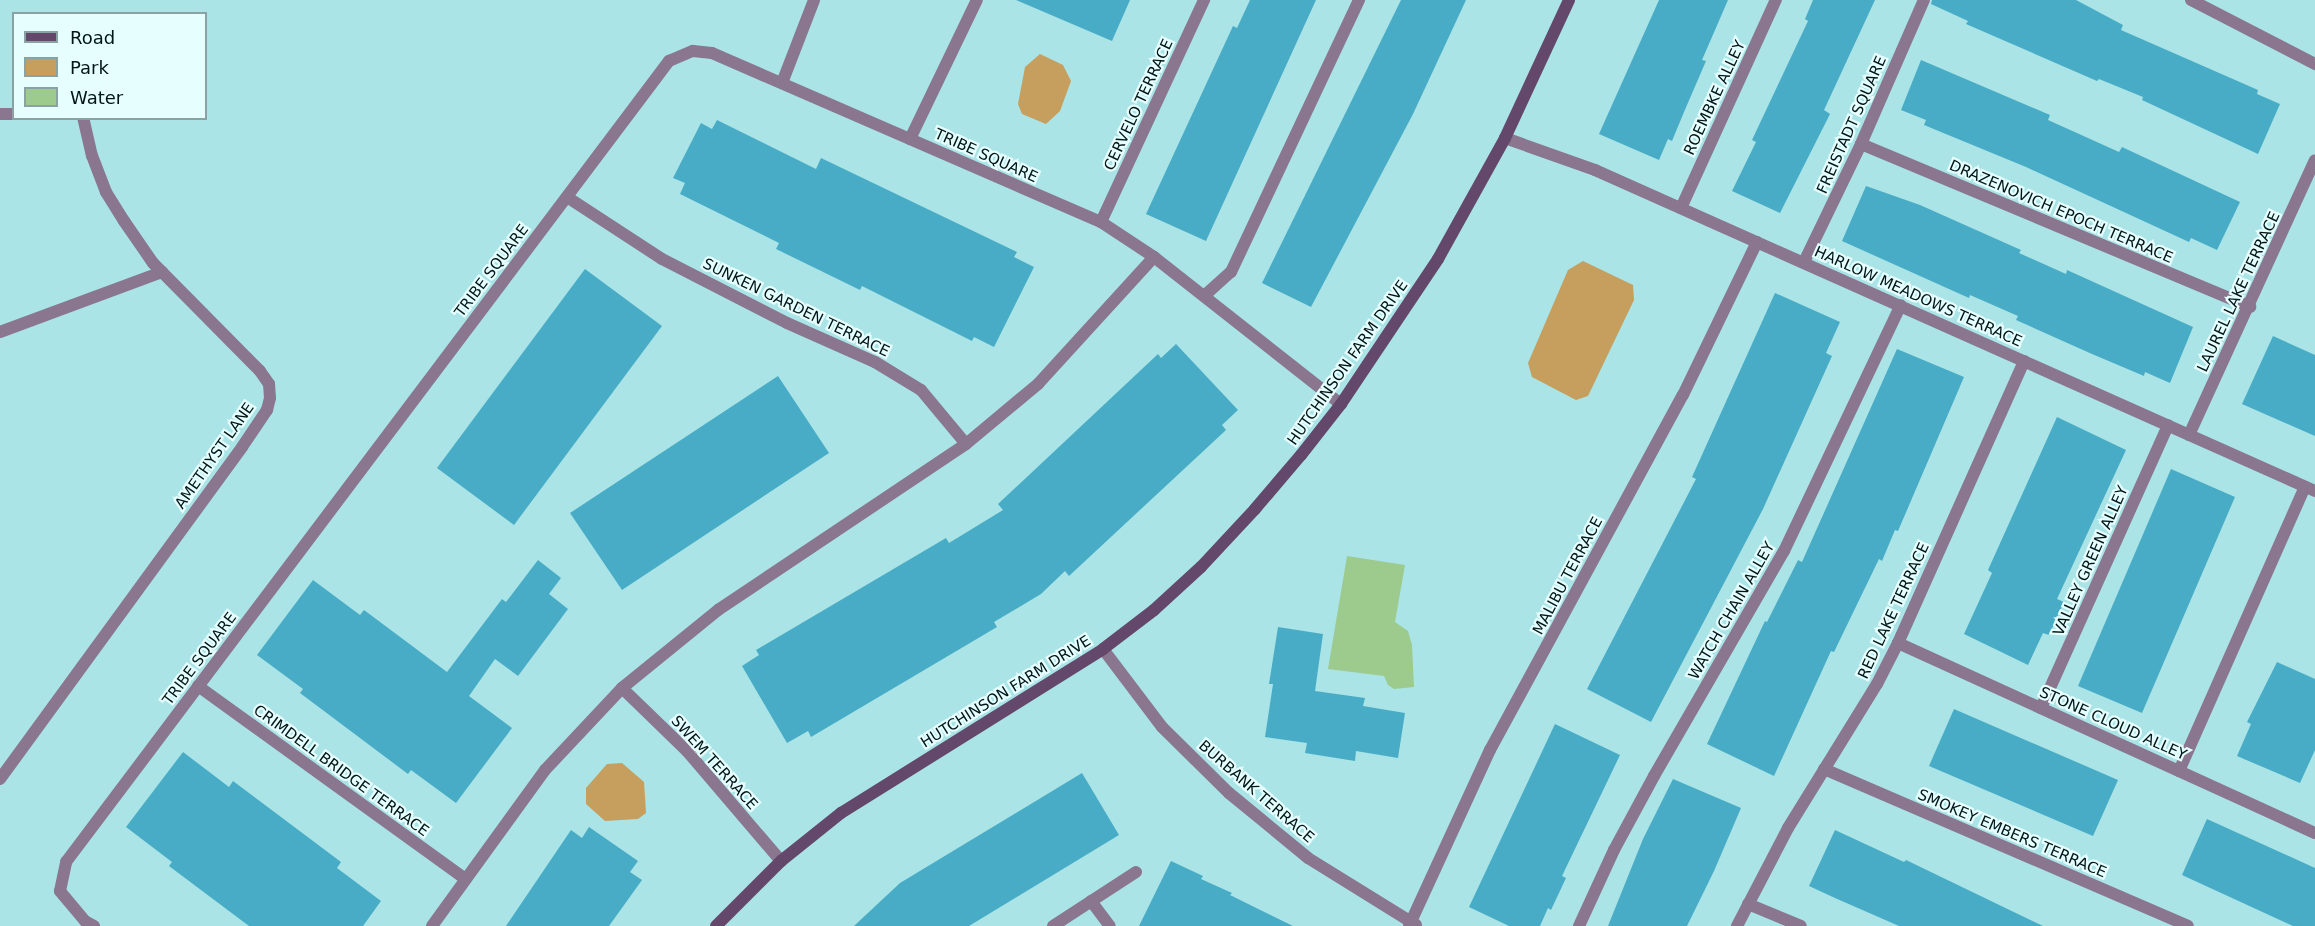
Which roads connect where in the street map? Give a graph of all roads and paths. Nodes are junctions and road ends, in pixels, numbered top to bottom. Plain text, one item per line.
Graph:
1 (814, 0) edge
2 (977, 0) edge
3 (1204, 0) edge
4 (1359, 0) edge
5 (1569, 0) edge
6 (1776, 0) edge
7 (1924, 0) edge
8 (2191, 0) edge
9 (2315, 64) edge
10 (782, 83) junction
11 (83, 120) edge
12 (1505, 138) junction
13 (910, 139) junction
14 (1861, 144) junction
15 (2315, 160) edge
16 (567, 197) junction
17 (1681, 208) junction
18 (1101, 222) junction
19 (1757, 242) junction
20 (1154, 257) junction
21 (1804, 262) junction
22 (162, 272) junction
23 (1204, 296) junction
24 (1900, 305) junction
25 (2250, 307) junction
26 (0, 332) edge
27 (2024, 361) junction
28 (1341, 404) junction
29 (2168, 425) junction
30 (2189, 435) junction
31 (966, 444) junction
32 (2310, 489) edge
33 (1898, 643) junction
34 (1103, 649) junction
35 (198, 686) junction
36 (622, 688) junction
37 (2041, 708) junction
38 (1824, 769) junction
39 (2179, 771) junction
40 (0, 779) edge
41 (2315, 833) edge
42 (781, 861) junction
43 (1136, 872) dead end
44 (466, 879) junction
45 (1091, 901) junction
46 (1748, 904) junction
47 (1412, 925) edge
48 (94, 926) edge
49 (432, 926) edge
50 (716, 926) edge
51 (1053, 926) edge
52 (1110, 926) edge
53 (1579, 926) edge
54 (1737, 926) edge
55 (1801, 926) edge
56 (2188, 926) edge

1 - 10 street
2 - 13 street
3 - 18 street, CERVELO TERRACE
4 - 23 street
5 - 12 street, HUTCHINSON FARM DRIVE
6 - 17 street, ROEMBKE ALLEY
7 - 14 street, FREISTADT SQUARE
8 - 9 street
10 - 13 street, TRIBE SQUARE
10 - 16 street, TRIBE SQUARE
11 - 22 street, AMETHYST LANE
12 - 17 street, HARLOW MEADOWS TERRACE
12 - 28 street, HUTCHINSON FARM DRIVE
13 - 18 street, TRIBE SQUARE
14 - 21 street, FREISTADT SQUARE
14 - 25 street, DRAZENOVICH EPOCH TERRACE
15 - 25 street, LAUREL LAKE TERRACE
16 - 31 street, SUNKEN GARDEN TERRACE
16 - 35 street, TRIBE SQUARE
17 - 19 street, HARLOW MEADOWS TERRACE
18 - 20 street, TRIBE SQUARE
19 - 21 street, HARLOW MEADOWS TERRACE
19 - 47 street, MALIBU TERRACE
20 - 23 street, TRIBE SQUARE
20 - 31 street
21 - 24 street, HARLOW MEADOWS TERRACE
22 - 26 street
22 - 40 street, AMETHYST LANE
23 - 28 street, TRIBE SQUARE
24 - 27 street, HARLOW MEADOWS TERRACE
24 - 53 street, WATCH CHAIN ALLEY
25 - 30 street, LAUREL LAKE TERRACE
27 - 29 street, HARLOW MEADOWS TERRACE
27 - 33 street, RED LAKE TERRACE
28 - 34 street, HUTCHINSON FARM DRIVE
29 - 30 street, HARLOW MEADOWS TERRACE
29 - 37 street, VALLEY GREEN ALLEY
30 - 32 street, HARLOW MEADOWS TERRACE
31 - 36 street
32 - 39 street
33 - 37 street, STONE CLOUD ALLEY
33 - 38 street, RED LAKE TERRACE
34 - 42 street, HUTCHINSON FARM DRIVE
34 - 47 street, BURBANK TERRACE
35 - 44 street, CRIMDELL BRIDGE TERRACE
35 - 48 street, TRIBE SQUARE
36 - 42 street, SWEM TERRACE
36 - 44 street
37 - 39 street, STONE CLOUD ALLEY
38 - 46 street, RED LAKE TERRACE
38 - 56 street, SMOKEY EMBERS TERRACE
39 - 41 street, STONE CLOUD ALLEY
42 - 50 street, HUTCHINSON FARM DRIVE
43 - 45 street
44 - 49 street
45 - 51 street
45 - 52 street
46 - 54 street, RED LAKE TERRACE
46 - 55 street

